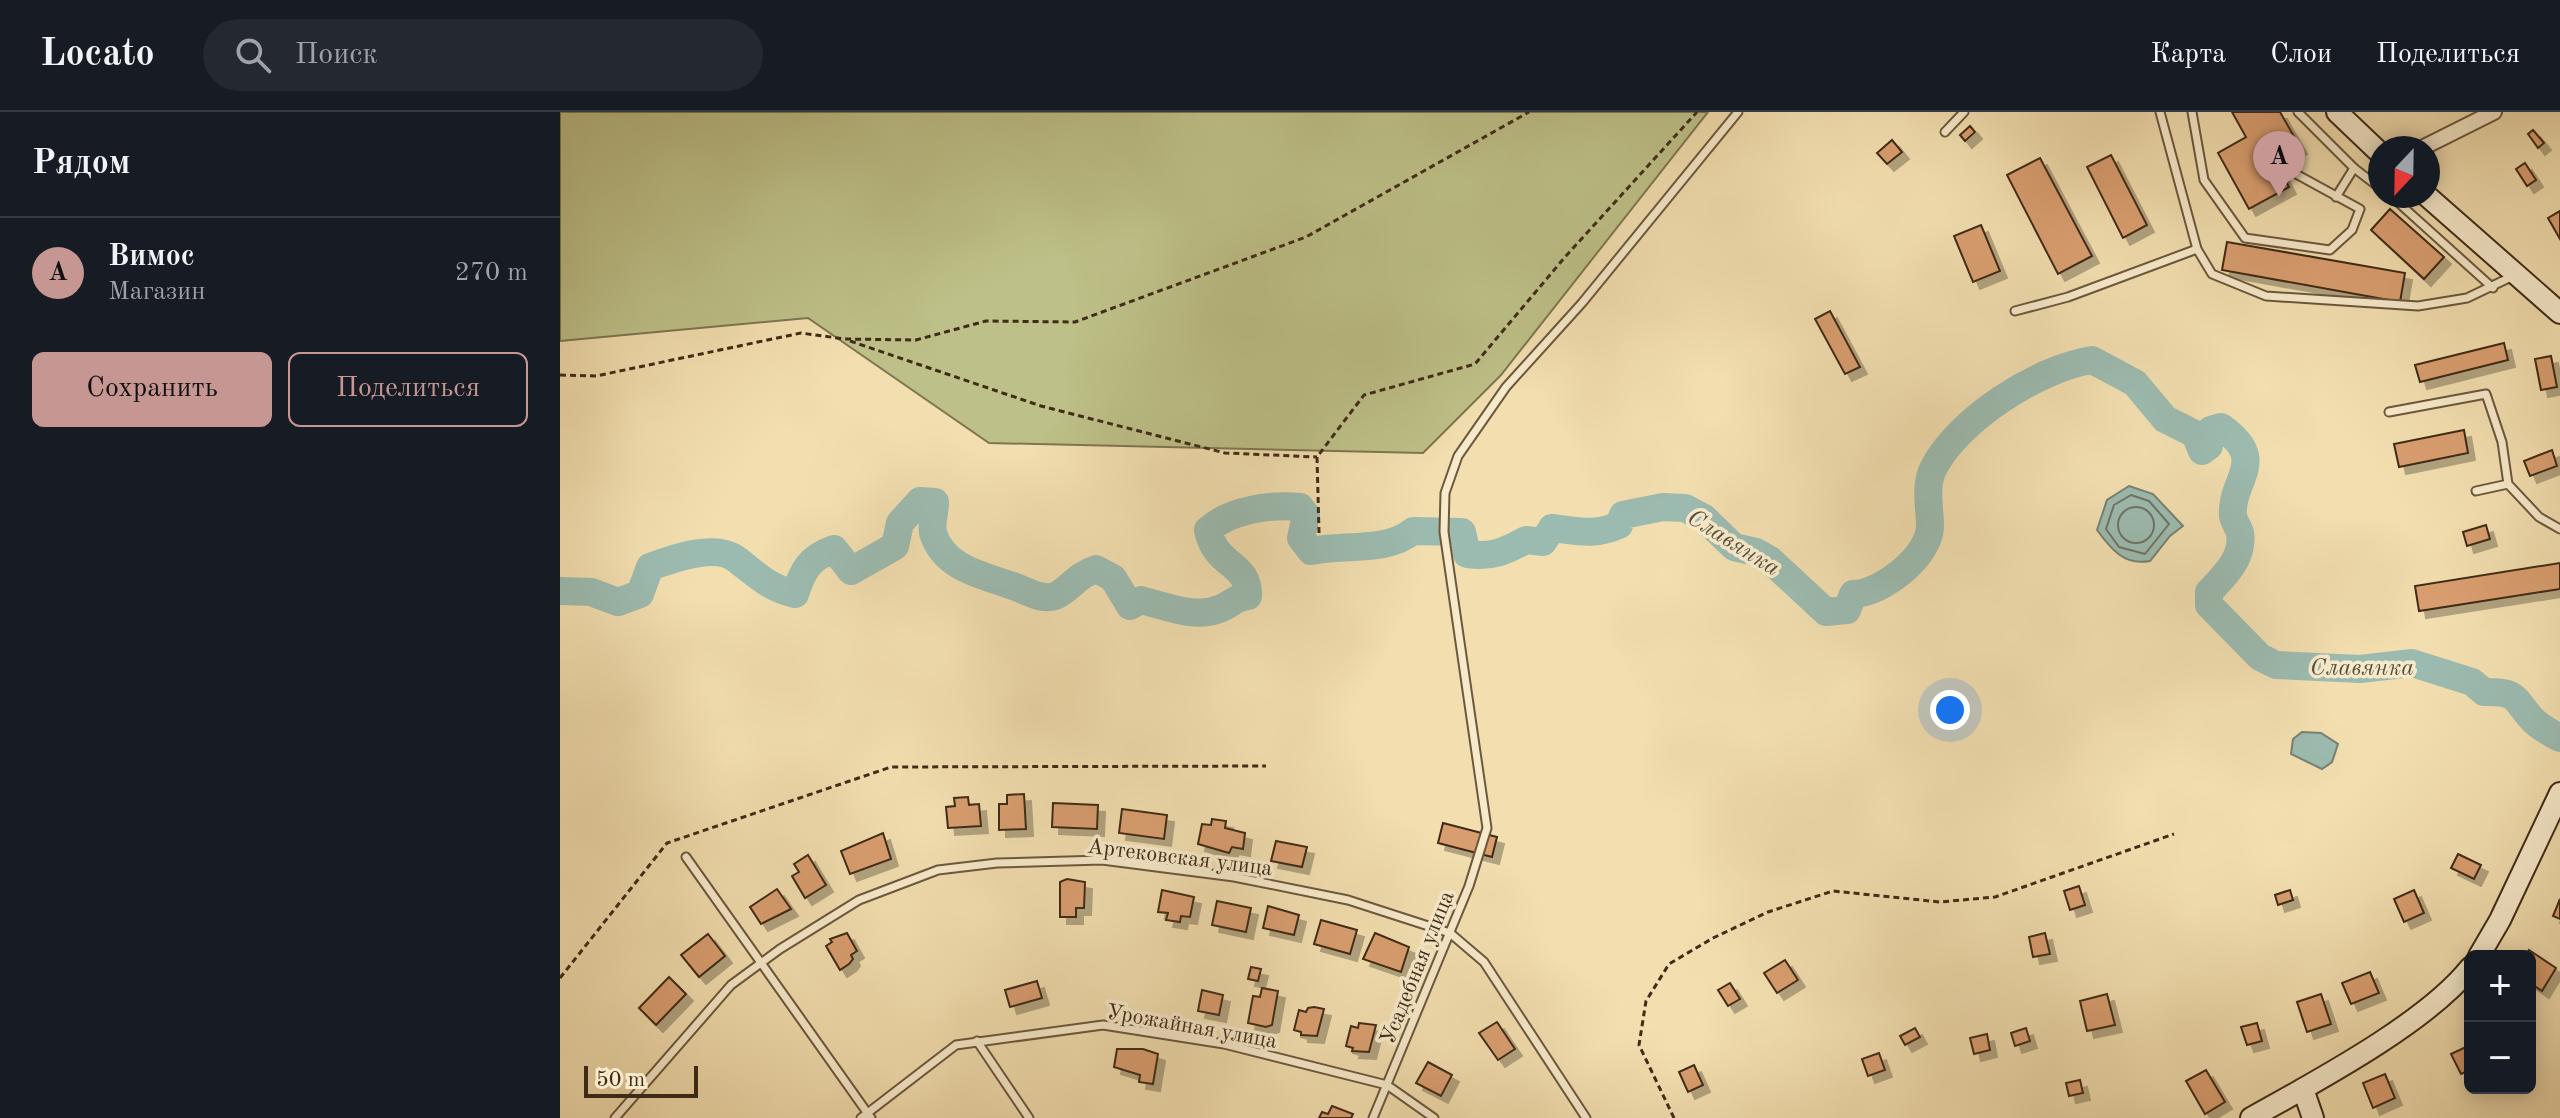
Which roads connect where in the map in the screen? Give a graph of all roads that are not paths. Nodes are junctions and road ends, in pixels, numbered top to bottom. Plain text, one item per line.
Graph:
1 (1738, 112) edge
2 (1964, 112) edge
3 (2160, 112) edge
4 (2192, 112) edge
5 (2298, 112) edge
6 (2337, 112) edge
7 (2494, 112) edge
8 (1945, 132) dead end
9 (2440, 139) edge
10 (2368, 142) edge
11 (2354, 168) junction
12 (2296, 174) dead end
13 (2368, 179) edge
14 (2336, 197) junction
15 (2404, 208) edge
16 (2440, 208) edge
17 (2197, 249) junction
18 (2515, 275) junction
19 (2493, 288) junction
20 (2015, 311) dead end
21 (2560, 313) edge
22 (2389, 412) dead end
23 (2508, 484) junction
24 (2476, 491) dead end
25 (2560, 529) edge
26 (2560, 793) edge
27 (686, 857) dead end
28 (1450, 933) junction
29 (2482, 950) edge
30 (762, 962) junction
31 (2464, 975) edge
32 (977, 1041) junction
33 (1387, 1085) junction
34 (2303, 1089) junction
35 (866, 1116) edge
36 (615, 1118) edge
37 (1029, 1118) edge
38 (1373, 1118) edge
39 (1434, 1118) edge
40 (1586, 1118) edge
41 (2251, 1118) edge
42 (2313, 1118) edge

1 - 28 lane, Усадебная улица
2 - 8 lane
3 - 17 lane
4 - 14 lane
5 - 11 lane
6 - 10 main road
7 - 9 street
11 - 13 lane
11 - 14 lane
12 - 14 lane
15 - 19 lane
16 - 18 main road
17 - 19 lane
17 - 20 lane
18 - 19 lane
18 - 21 main road
22 - 23 lane
23 - 24 lane
23 - 25 lane
26 - 29 main road
27 - 30 lane
28 - 30 lane, Артековская улица
28 - 33 lane, Усадебная улица
28 - 40 lane, Артековская улица
30 - 35 lane
30 - 36 lane, Артековская улица
31 - 34 main road
32 - 33 lane, Урожайная улица
32 - 35 lane, Урожайная улица
32 - 37 lane
33 - 38 lane, Усадебная улица
33 - 39 lane, Урожайная улица
34 - 41 main road
34 - 42 main road

